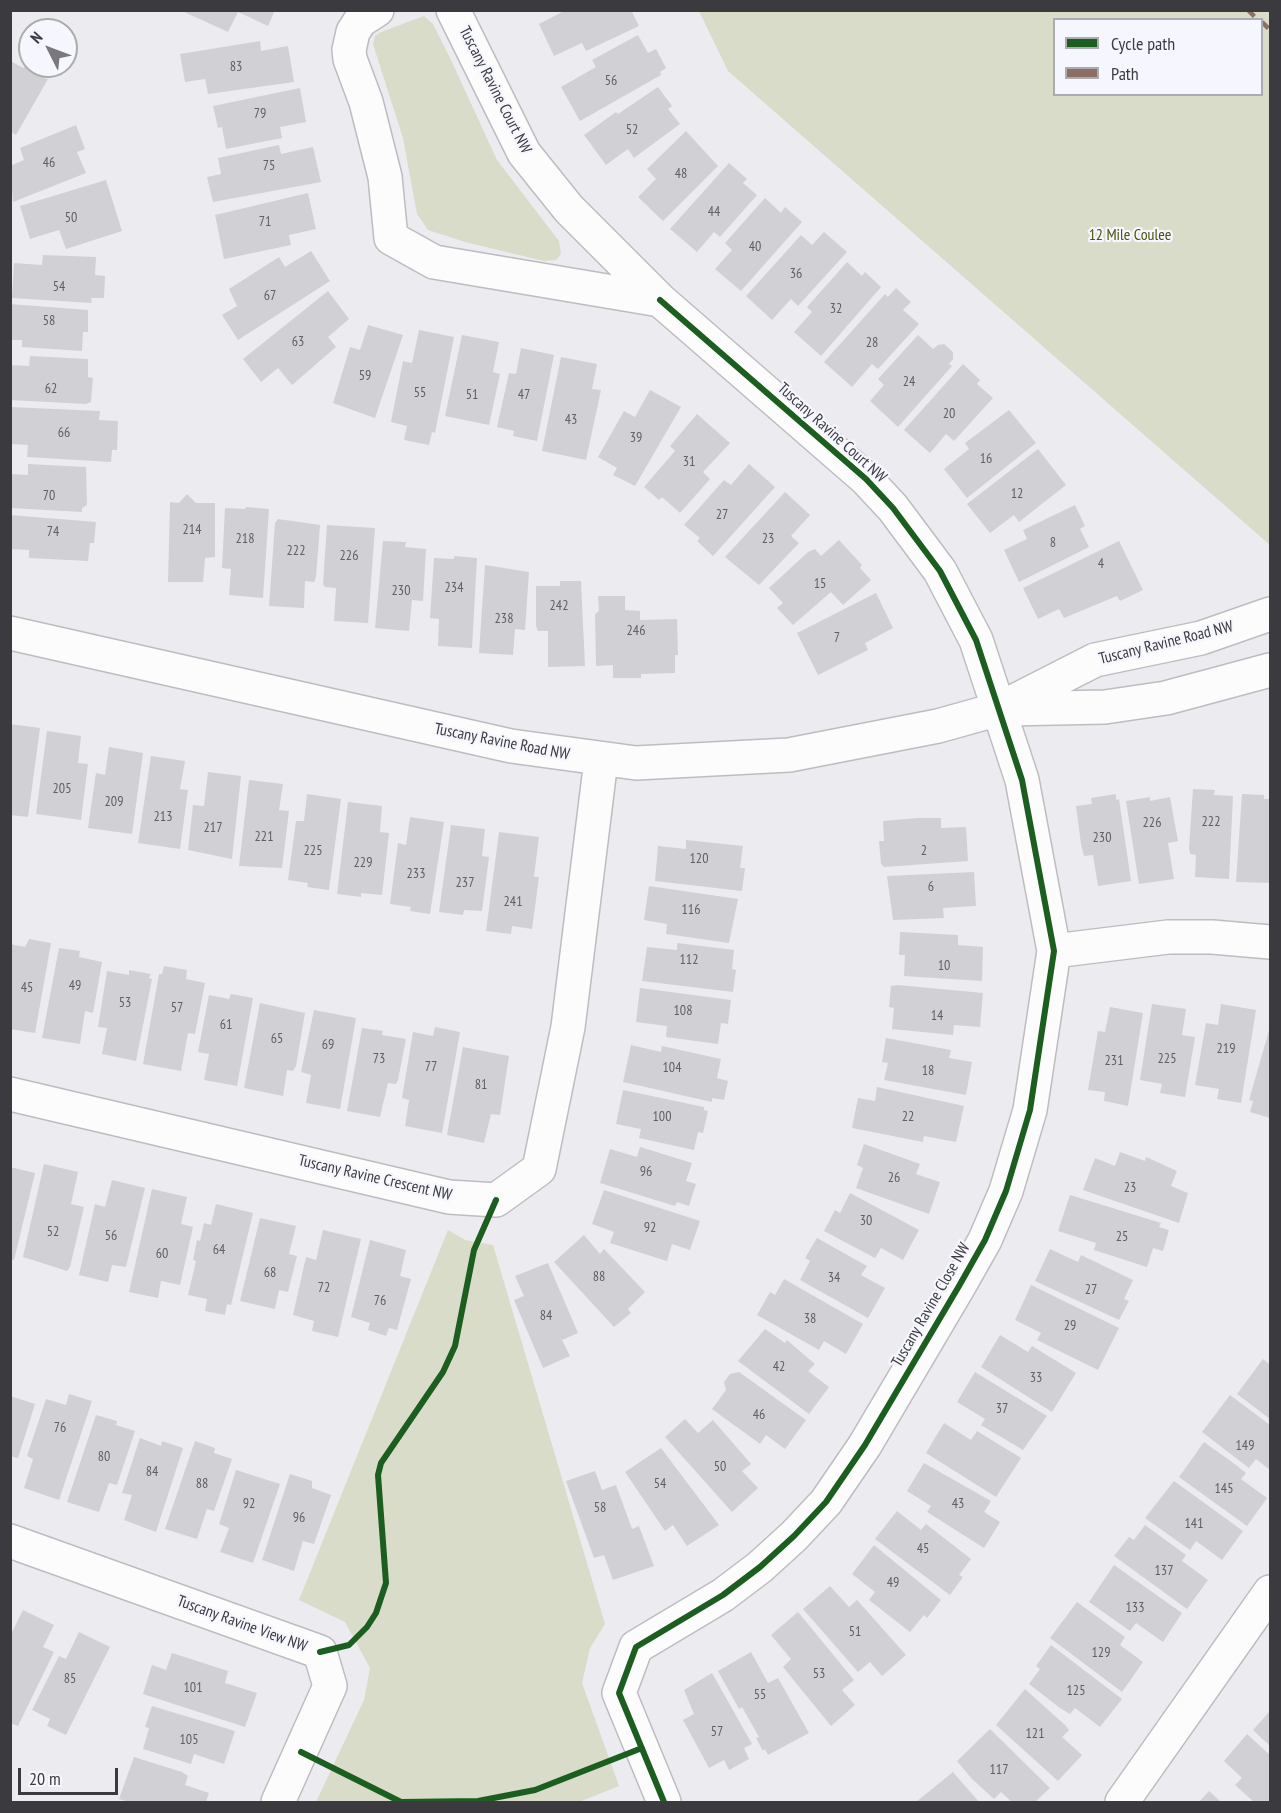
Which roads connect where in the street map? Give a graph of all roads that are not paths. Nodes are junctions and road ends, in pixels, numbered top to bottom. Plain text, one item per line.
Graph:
1 (377, 10) edge
2 (453, 10) edge
3 (660, 300) junction
4 (1270, 614) edge
5 (10, 633) edge
6 (1270, 670) edge
7 (999, 710) junction
8 (601, 760) junction
9 (1270, 942) edge
10 (1054, 951) junction
11 (10, 1094) edge
12 (10, 1541) edge
13 (1270, 1592) edge
14 (278, 1803) edge
15 (664, 1803) edge
16 (1122, 1803) edge

1 - 3 street
2 - 3 street, Tuscany Ravine Court NW
3 - 7 street, Tuscany Ravine Court NW
4 - 7 street, Tuscany Ravine Road NW
5 - 8 street, Tuscany Ravine Road NW
6 - 7 street, Tuscany Ravine Road NW
7 - 8 street, Tuscany Ravine Road NW
7 - 10 street, Tuscany Ravine Close NW
8 - 11 street, Tuscany Ravine Crescent NW
9 - 10 street
10 - 15 street, Tuscany Ravine Close NW
12 - 14 street, Tuscany Ravine View NW
13 - 16 street

